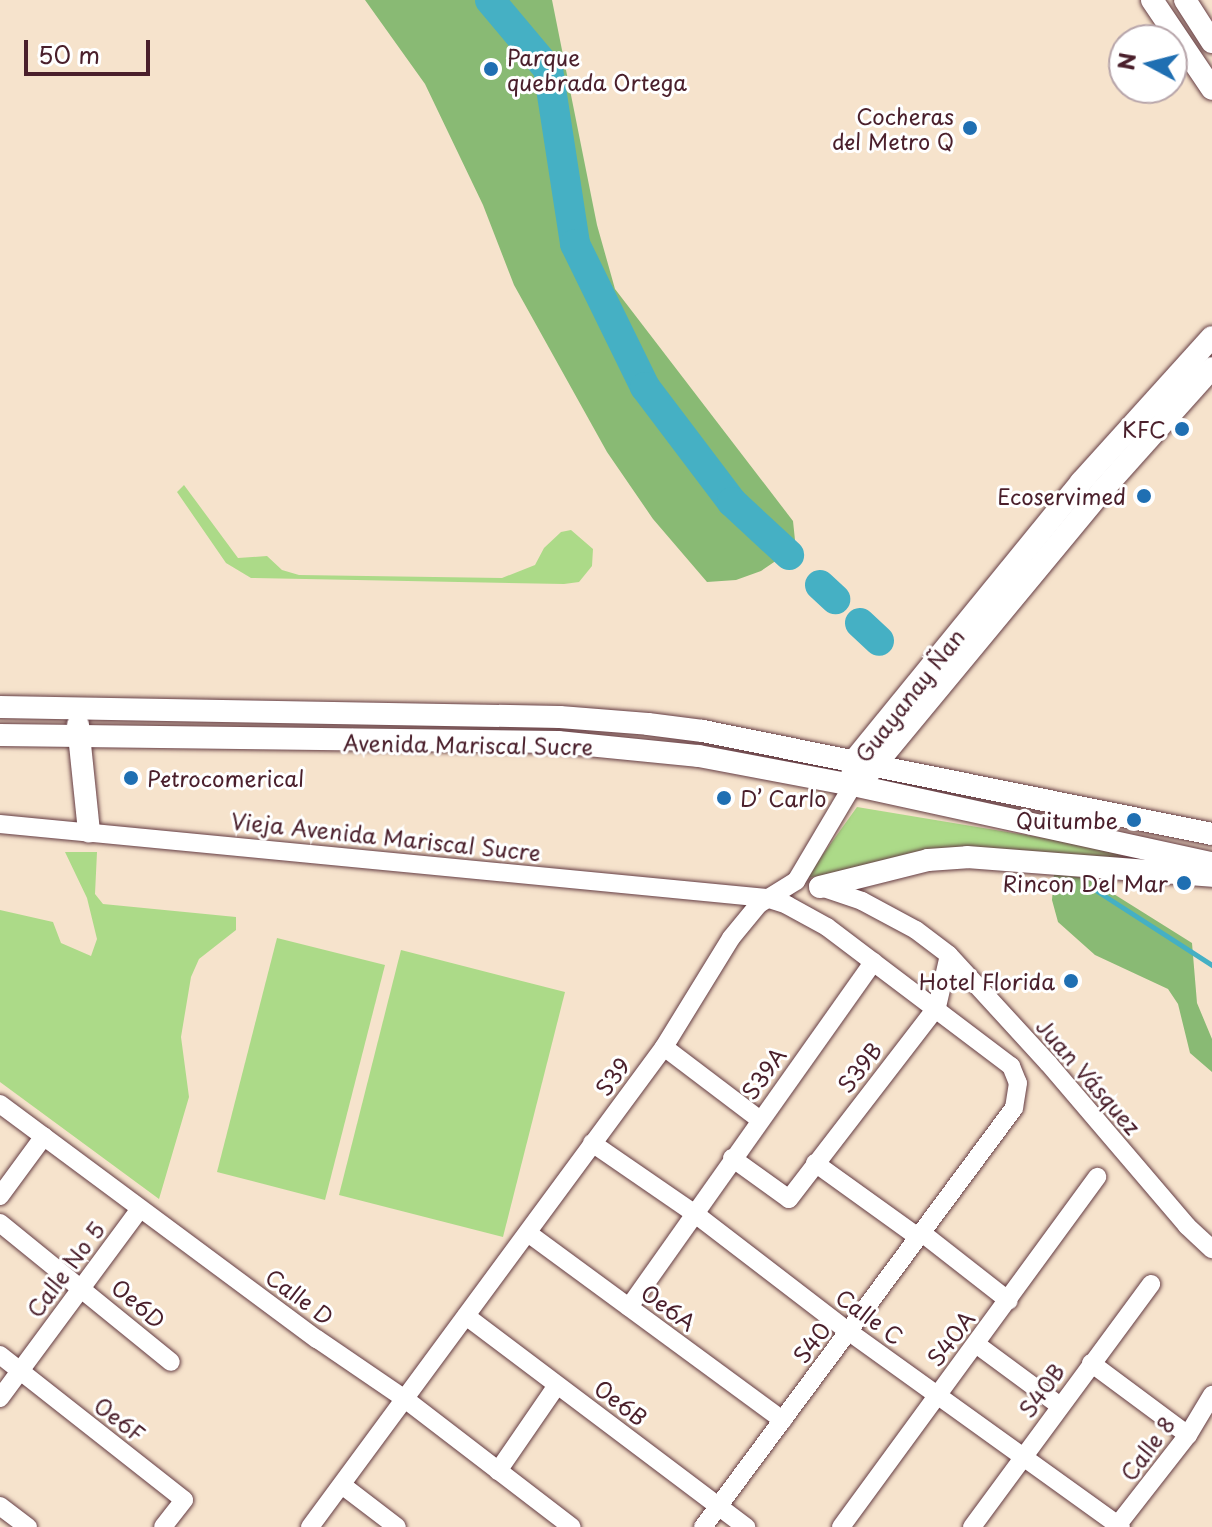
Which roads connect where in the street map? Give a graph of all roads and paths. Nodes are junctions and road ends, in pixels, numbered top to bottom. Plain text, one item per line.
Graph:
1 (1152, 0) edge
2 (1185, 0) edge
3 (1212, 42) edge
4 (1212, 89) edge
5 (1212, 337) edge
6 (1212, 368) edge
7 (0, 707) edge
8 (75, 710) junction
9 (286, 713) junction
10 (0, 735) edge
11 (80, 739) junction
12 (284, 741) junction
13 (876, 768) junction
14 (853, 774) junction
15 (0, 824) edge
16 (89, 831) junction
17 (1212, 834) edge
18 (1212, 863) edge
19 (1212, 876) edge
20 (796, 881) junction
21 (820, 887) junction
22 (766, 898) junction
23 (949, 955) junction
24 (873, 962) junction
25 (937, 1007) junction
26 (664, 1047) junction
27 (0, 1104) edge
28 (759, 1119) junction
29 (44, 1136) junction
30 (592, 1143) junction
31 (732, 1158) junction
32 (815, 1163) junction
33 (1097, 1177) dead end
34 (0, 1196) edge
35 (140, 1209) junction
36 (694, 1213) junction
37 (0, 1223) edge
38 (528, 1233) junction
39 (920, 1235) junction
40 (1212, 1249) edge
41 (1151, 1284) dead end
42 (81, 1286) junction
43 (1009, 1301) junction
44 (629, 1307) junction
45 (466, 1316) junction
46 (848, 1331) junction
47 (976, 1344) junction
48 (0, 1355) edge
49 (171, 1362) dead end
50 (1091, 1363) junction
51 (20, 1370) junction
52 (557, 1385) junction
53 (938, 1393) junction
54 (1212, 1395) edge
55 (0, 1398) edge
56 (405, 1399) junction
57 (1060, 1406) junction
58 (783, 1420) junction
59 (1188, 1435) junction
60 (1022, 1457) junction
61 (498, 1471) junction
62 (342, 1485) junction
63 (719, 1505) junction
64 (0, 1506) edge
65 (562, 1524) edge
66 (1118, 1526) edge
67 (28, 1527) edge
68 (163, 1527) edge
69 (310, 1527) edge
70 (397, 1527) edge
71 (703, 1527) edge
72 (746, 1527) edge
73 (841, 1527) edge
74 (972, 1527) edge

1 - 4 main road
2 - 3 main road
5 - 14 main road, Guayanay Ñan
6 - 13 main road, Guayanay Ñan
7 - 8 main road, Avenida Mariscal Sucre
8 - 9 main road, Avenida Mariscal Sucre
8 - 11 main road
9 - 12 main road
9 - 14 main road, Avenida Mariscal Sucre
10 - 11 main road, Avenida Mariscal Sucre
11 - 12 main road, Avenida Mariscal Sucre
11 - 16 main road
12 - 14 main road, Avenida Mariscal Sucre
13 - 14 main road, Avenida Mariscal Sucre
13 - 17 main road, Avenida Mariscal Sucre
14 - 18 main road, Avenida Mariscal Sucre
14 - 20 street, S39
15 - 16 street, Vieja Avenida Mariscal Sucre
16 - 22 street, Vieja Avenida Mariscal Sucre
19 - 21 main road
20 - 21 street, Juan Vásquez
20 - 22 street, S39
21 - 23 street, Juan Vásquez
22 - 24 street
22 - 26 street, S39
23 - 25 street, S39B
23 - 40 street, Juan Vásquez
24 - 25 street
24 - 28 street, S39A
25 - 32 street, S39B
25 - 39 street, S40
26 - 28 street
26 - 30 street, S39
27 - 29 street, Calle D
28 - 31 street, S39A
29 - 34 street
29 - 35 street, Calle D
30 - 36 street, Calle C
30 - 38 street, S39
31 - 32 street, S39B
31 - 36 street, S39A
32 - 39 street
33 - 43 street, S40A
35 - 42 street, Calle No 5
35 - 56 street, Calle D
36 - 44 street, S39A
36 - 46 street, Calle C
37 - 42 street, Oe6D
38 - 44 street, Oe6A
38 - 45 street, S39
39 - 43 street
39 - 46 street, S40
41 - 50 street, S40B
42 - 49 street, Oe6D
42 - 51 street, Calle No 5
43 - 47 street, S40A
44 - 58 street, Oe6A
45 - 52 street, Oe6B
45 - 56 street, S39
46 - 53 street, Calle C
46 - 58 street, S40
47 - 53 street, S40A
47 - 57 street
48 - 51 street, Oe6F
50 - 57 street, S40B
50 - 59 street
51 - 55 street, Calle No 5
51 - 68 street, Oe6F
52 - 61 street
52 - 63 street, Oe6B
53 - 60 street, Calle C
53 - 73 street, S40A
54 - 59 street, Calle 8
56 - 61 street, Calle D
56 - 62 street, S39
57 - 60 street, S40B
58 - 63 street, S40
59 - 66 street, Calle 8
60 - 66 street, Calle C
60 - 74 street, S40B
61 - 65 street, Calle D
62 - 69 street, S39
62 - 70 street
63 - 71 street, S40
63 - 72 street, Oe6B
64 - 67 street

